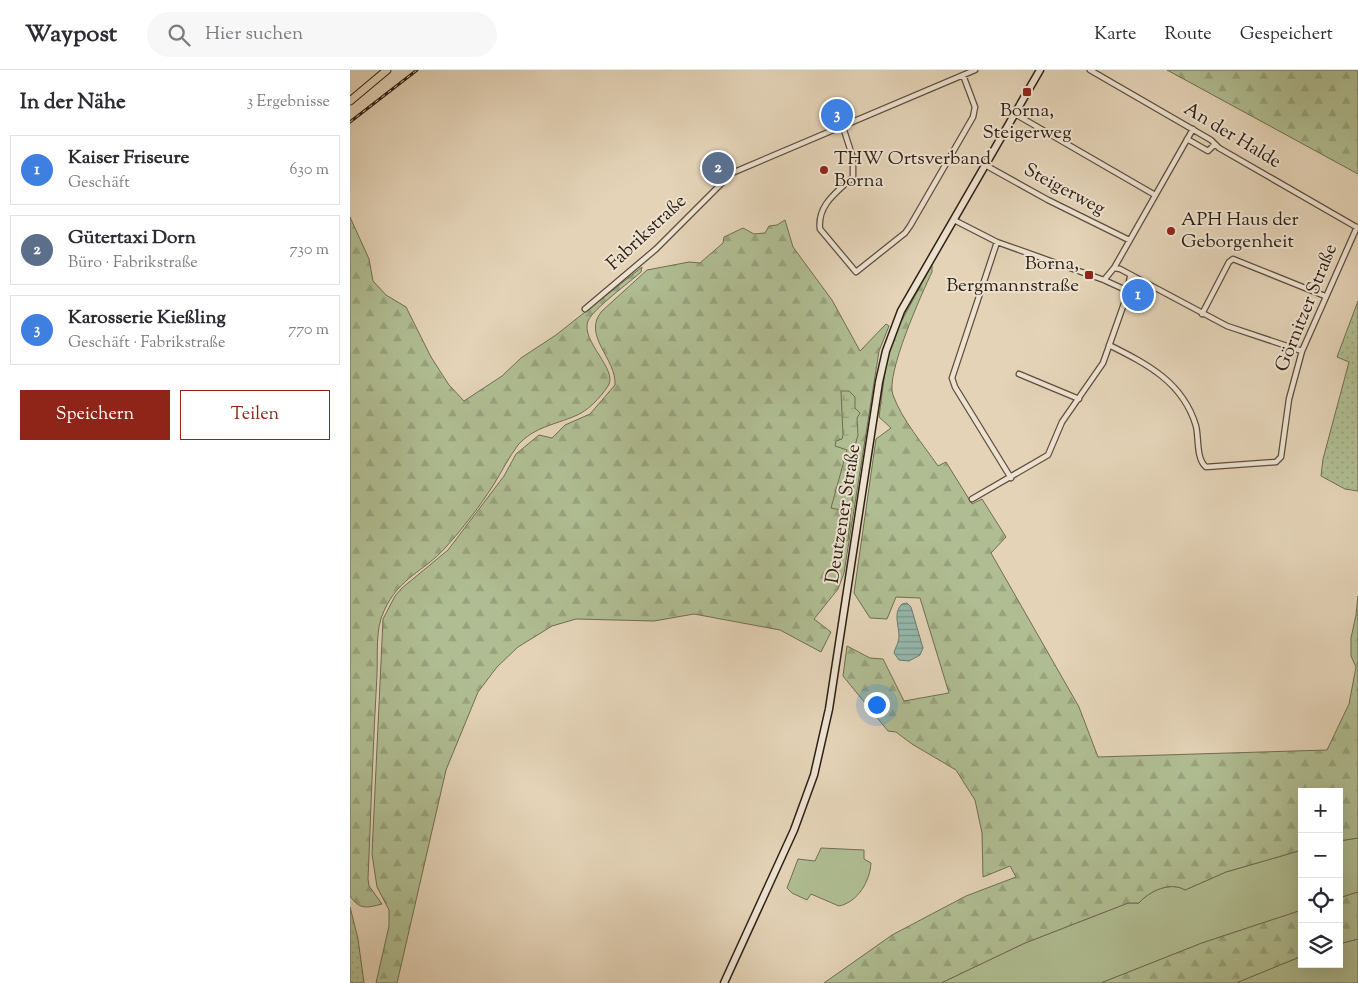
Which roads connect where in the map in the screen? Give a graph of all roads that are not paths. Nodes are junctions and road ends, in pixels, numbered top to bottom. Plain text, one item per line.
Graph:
1 (388, 70) edge
2 (975, 70) edge
3 (1040, 70) edge
4 (1090, 70) edge
5 (963, 75) junction
6 (350, 101) edge
7 (1015, 114) junction
8 (842, 124) junction
9 (1193, 129) junction
10 (1187, 139) junction
11 (1215, 144) junction
12 (986, 165) junction
13 (1155, 195) junction
14 (954, 220) junction
15 (1358, 227) edge
16 (1129, 240) junction
17 (997, 242) junction
18 (1114, 268) junction
19 (1130, 277) junction
20 (1104, 280) junction
21 (1128, 292) junction
22 (1325, 296) junction
23 (585, 309) dead end
24 (1202, 314) junction
25 (1109, 345) junction
26 (1302, 351) junction
27 (1019, 374) dead end
28 (1079, 399) junction
29 (1010, 478) junction
30 (972, 499) dead end
31 (724, 983) edge

1 - 6 main road
2 - 5 street, Fabrikstraße
3 - 7 main road, Deutzener Straße
4 - 9 street, An der Halde
5 - 8 street, Fabrikstraße
5 - 8 street
7 - 12 main road, Deutzener Straße
7 - 13 street
8 - 23 street, Fabrikstraße
9 - 10 street
9 - 11 street, An der Halde
10 - 11 street
10 - 13 street
11 - 15 street, An der Halde
12 - 14 main road, Deutzener Straße
12 - 16 street, Steigerweg
13 - 16 street
14 - 17 street
14 - 31 main road, Deutzener Straße
15 - 22 street, Görnitzer Straße
16 - 18 street
17 - 20 street
17 - 29 street
18 - 19 street
18 - 20 street
19 - 21 street
19 - 24 street
20 - 21 street
21 - 25 street
22 - 24 street
22 - 26 street, Görnitzer Straße
24 - 26 street
25 - 26 street, Görnitzer Straße
25 - 28 street
27 - 28 street
28 - 29 street
29 - 30 street

